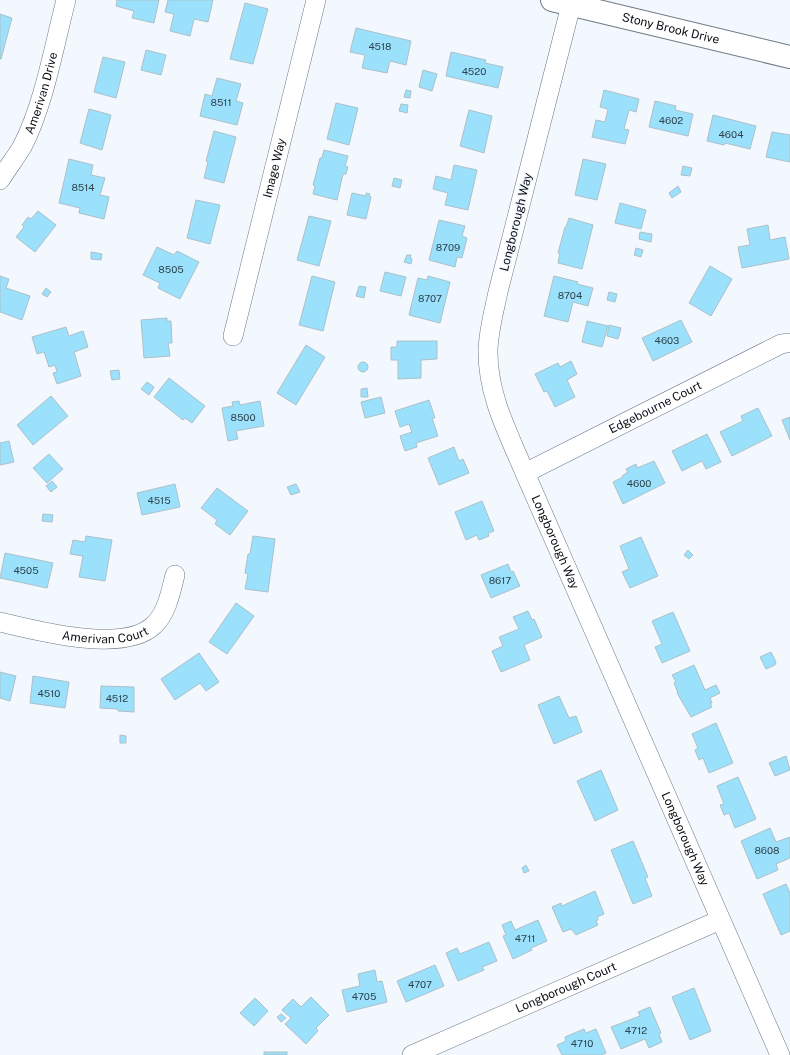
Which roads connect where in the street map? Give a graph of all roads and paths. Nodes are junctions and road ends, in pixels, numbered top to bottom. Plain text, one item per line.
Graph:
1 (66, 0) edge
2 (316, 0) edge
3 (561, 2) edge
4 (790, 57) edge
5 (0, 180) edge
6 (233, 336) dead end
7 (787, 343) dead end
8 (525, 473) junction
9 (175, 575) dead end
10 (0, 622) edge
11 (720, 920) junction
12 (412, 1055) edge
13 (780, 1055) edge

1 - 5 street, Amerivan Drive
2 - 6 street, Image Way
3 - 4 street, Stony Brook Drive
3 - 8 street, Longborough Way
7 - 8 street, Edgebourne Court
8 - 11 street, Longborough Way
9 - 10 street, Amerivan Court
11 - 12 street, Longborough Court
11 - 13 street, Longborough Way

